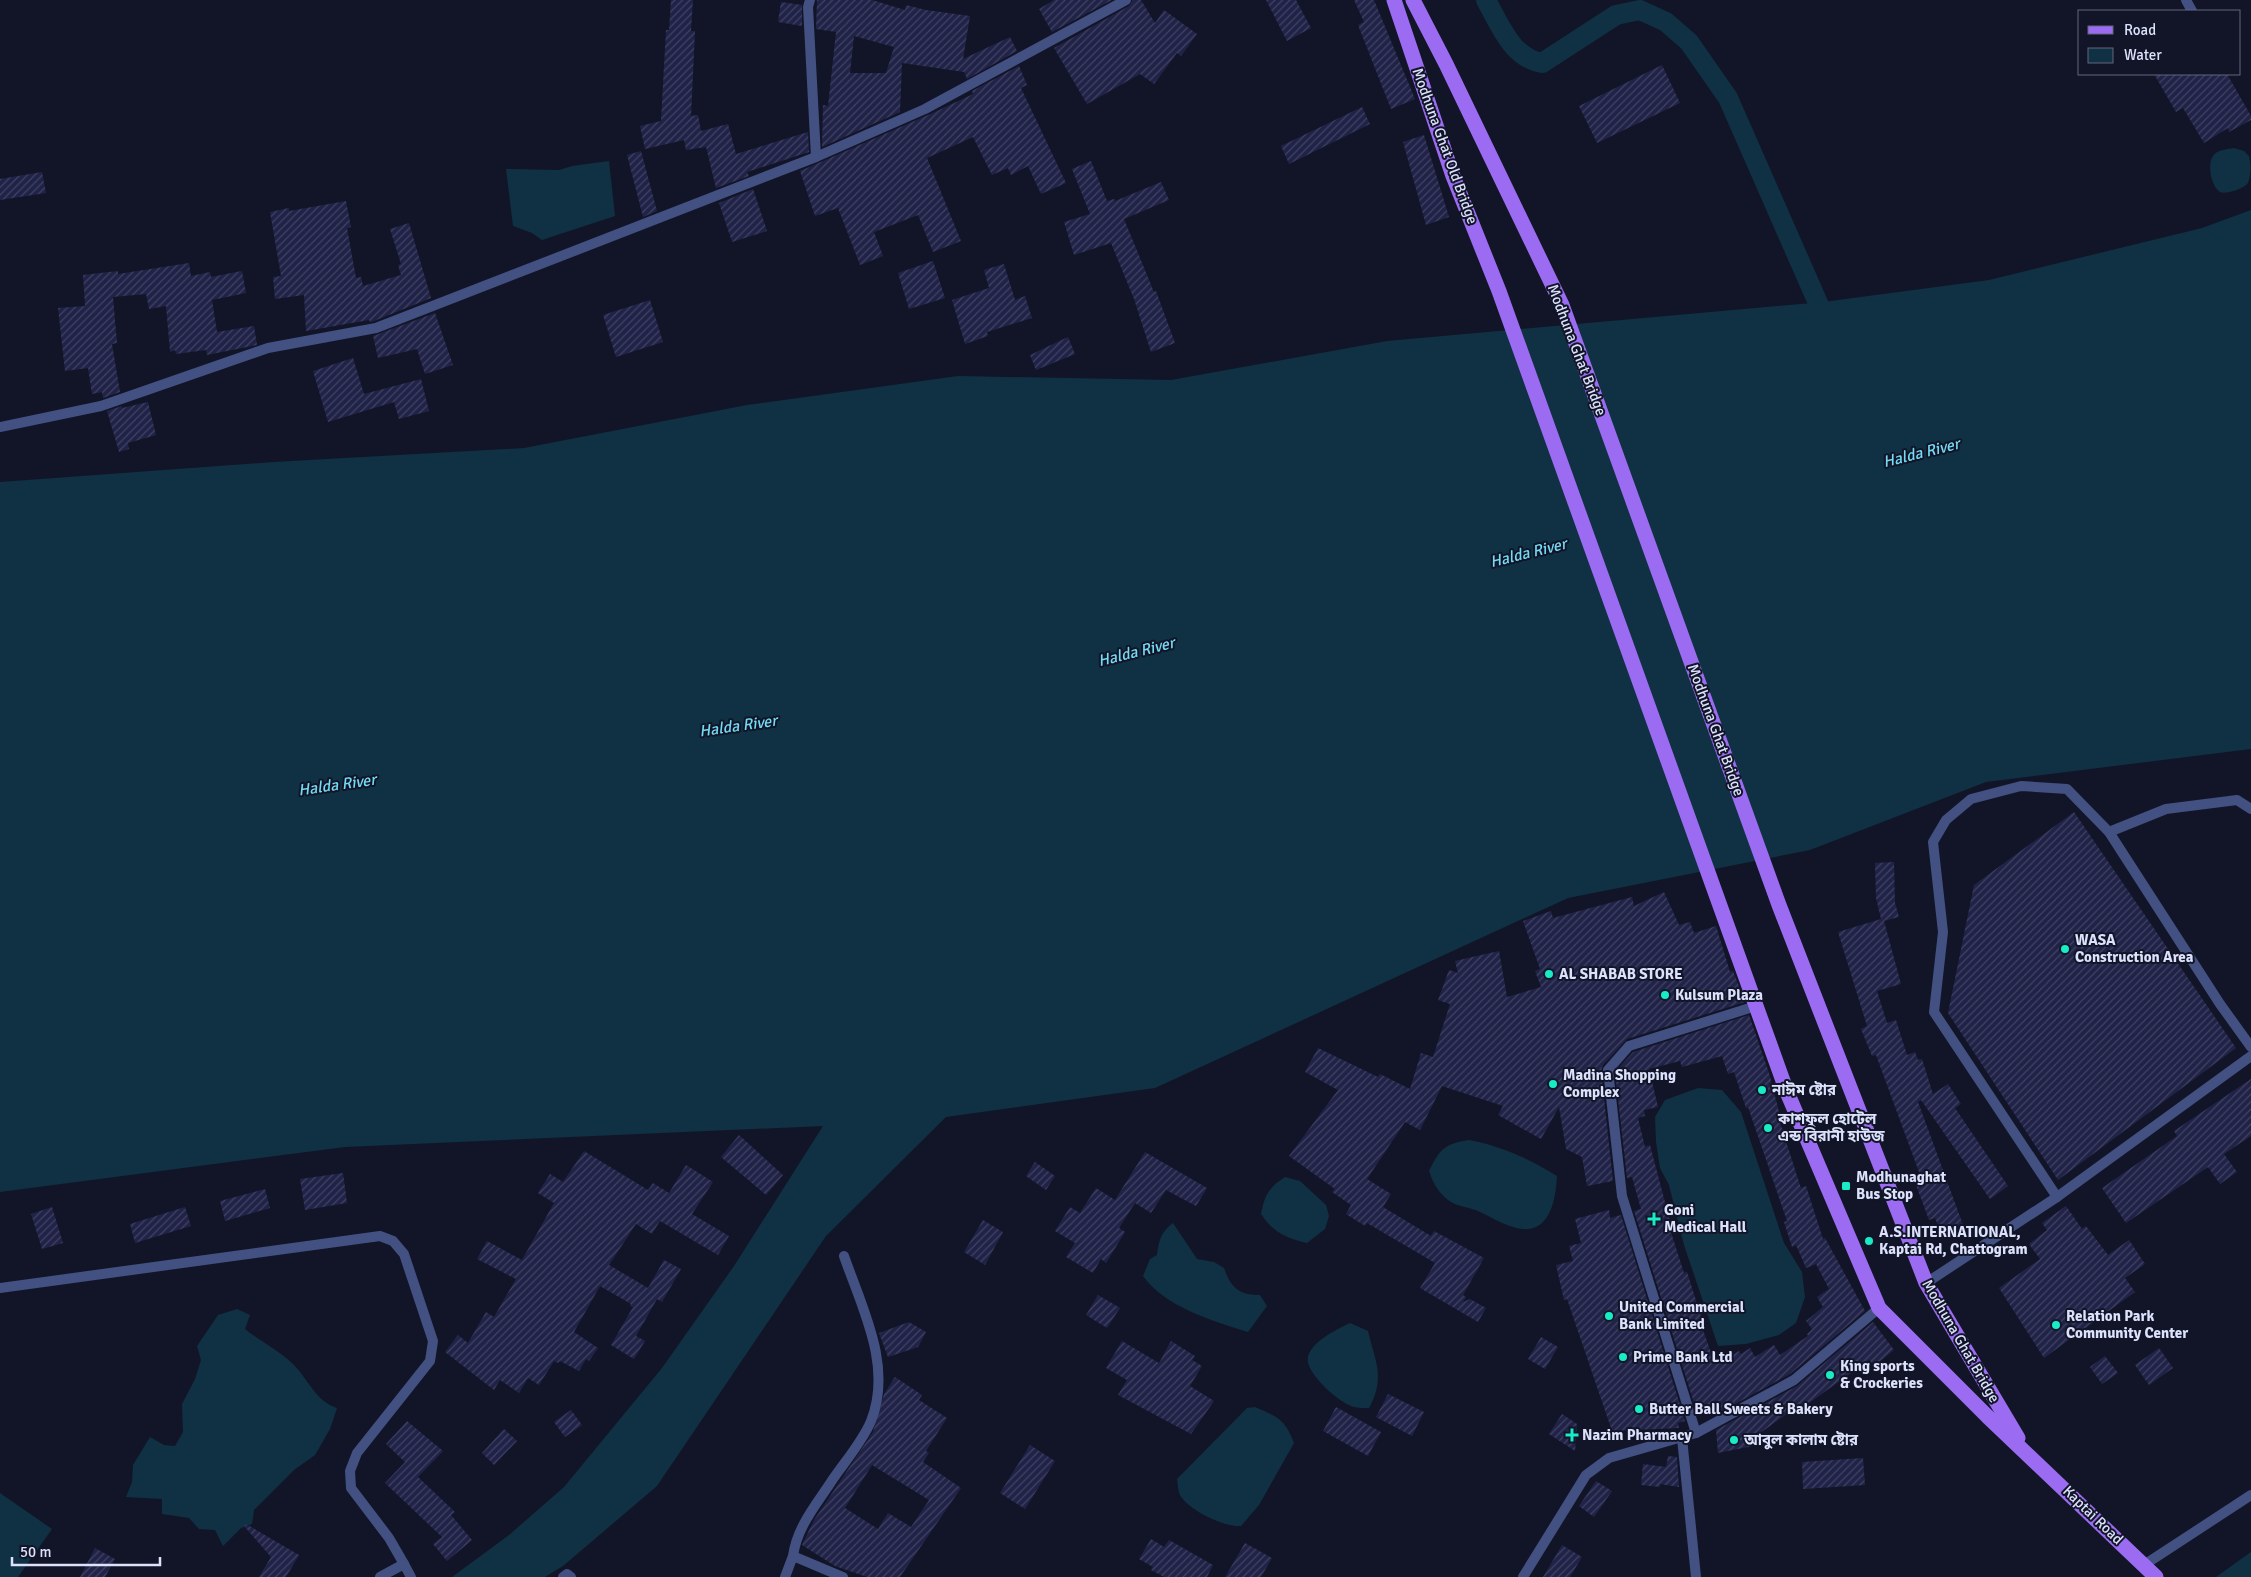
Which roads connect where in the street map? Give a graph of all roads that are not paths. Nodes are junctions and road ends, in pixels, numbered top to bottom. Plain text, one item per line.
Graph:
1 (810, 0) edge
2 (1126, 0) edge
3 (1394, 0) edge
4 (1413, 0) edge
5 (816, 157) junction
6 (0, 426) edge
7 (2251, 808) edge
8 (2109, 832) junction
9 (1756, 1006) junction
10 (2251, 1047) edge
11 (2251, 1056) edge
12 (2057, 1197) junction
13 (844, 1256) dead end
14 (1926, 1283) junction
15 (0, 1288) edge
16 (1879, 1308) junction
17 (1696, 1433) junction
18 (1682, 1438) junction
19 (2028, 1454) junction
20 (2251, 1495) edge
21 (793, 1556) junction
22 (404, 1564) junction
23 (2144, 1565) junction
24 (380, 1577) edge
25 (411, 1577) edge
26 (563, 1577) edge
27 (571, 1577) edge
28 (785, 1577) edge
29 (843, 1577) edge
30 (1524, 1577) edge
31 (1696, 1577) edge
32 (2156, 1577) edge

1 - 5 street
2 - 5 street
3 - 9 main road, Modhuna Ghat Old Bridge
4 - 14 main road, Modhuna Ghat Bridge
5 - 6 street
7 - 8 street
8 - 10 street
8 - 12 street
9 - 16 main road
9 - 17 street
11 - 12 street
12 - 14 street
13 - 21 street
14 - 19 main road, Modhuna Ghat Bridge
15 - 22 street
16 - 17 street
16 - 19 main road
17 - 18 street
18 - 30 street
18 - 31 street
19 - 23 main road, Kaptai Road
20 - 23 street
21 - 28 street
21 - 29 street
22 - 24 street
22 - 25 street
23 - 32 main road, Kaptai Road
26 - 27 street

